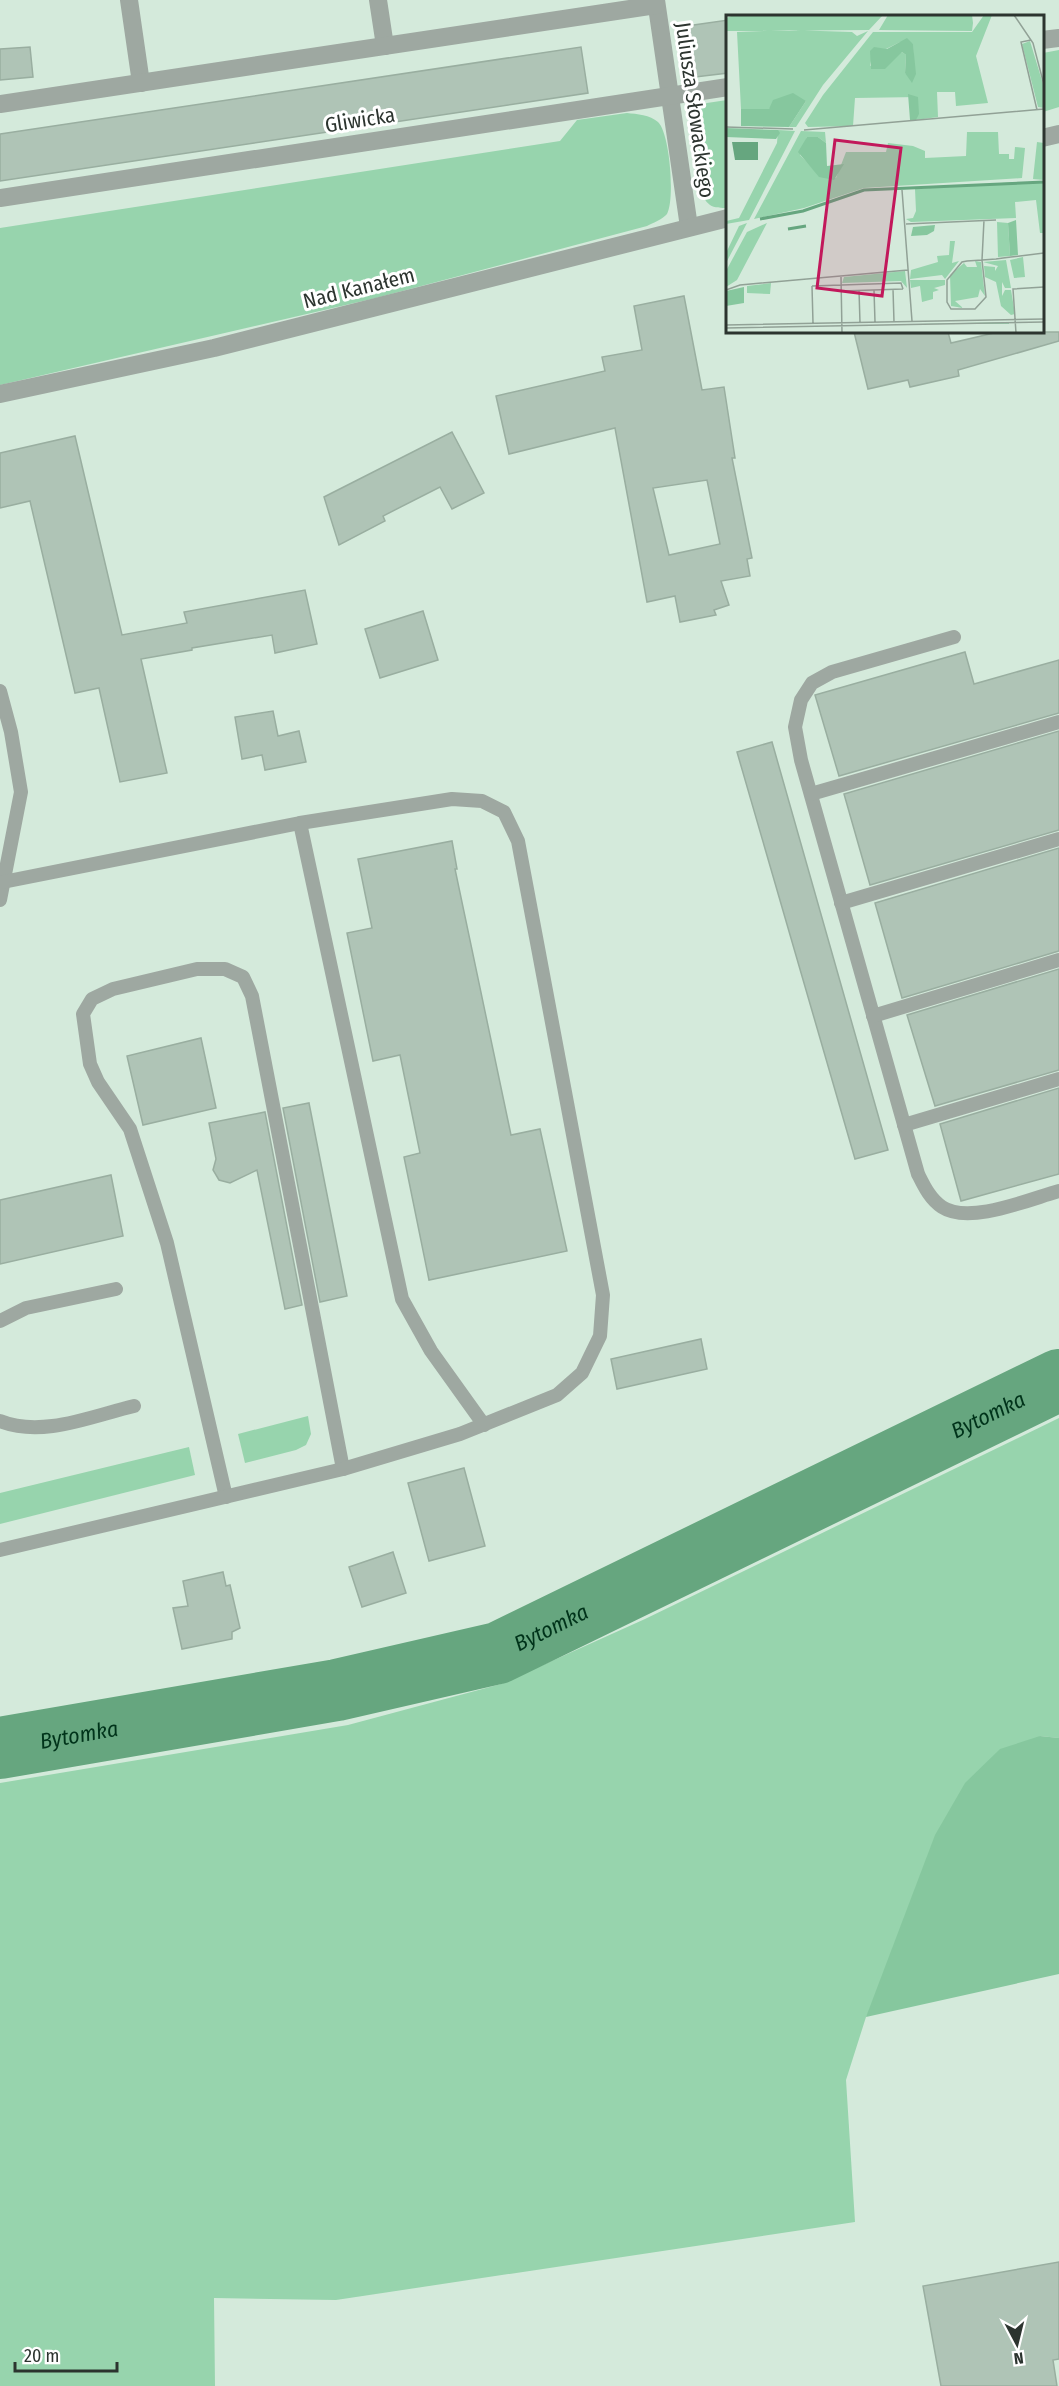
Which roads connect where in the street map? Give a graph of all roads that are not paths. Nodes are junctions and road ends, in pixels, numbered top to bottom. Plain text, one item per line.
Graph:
1 (129, 0) edge
2 (378, 0) edge
3 (656, 2) edge
4 (1059, 38) edge
5 (1044, 40) edge
6 (385, 46) junction
7 (141, 83) junction
8 (726, 87) edge
9 (669, 96) junction
10 (0, 104) edge
11 (1059, 134) edge
12 (1044, 138) edge
13 (0, 198) edge
14 (726, 218) edge
15 (689, 227) junction
16 (0, 394) edge
17 (954, 637) dead end
18 (0, 691) edge
19 (1059, 722) edge
20 (811, 795) junction
21 (300, 823) junction
22 (1059, 839) edge
23 (3, 882) junction
24 (0, 900) edge
25 (841, 903) junction
26 (1059, 960) edge
27 (873, 1016) junction
28 (1059, 1079) edge
29 (904, 1125) junction
30 (1059, 1191) edge
31 (116, 1289) dead end
32 (0, 1321) edge
33 (134, 1406) dead end
34 (0, 1421) edge
35 (484, 1425) junction
36 (343, 1469) junction
37 (226, 1497) junction
38 (0, 1550) edge

1 - 7 street
2 - 6 street
3 - 6 street
3 - 9 street, Juliusza Słowackiego
4 - 5 street
6 - 7 street
7 - 10 street
8 - 9 street, Gliwicka
9 - 13 street, Gliwicka
9 - 15 street, Juliusza Słowackiego
11 - 12 street
14 - 15 street, Nad Kanałem
15 - 16 street, Nad Kanałem
17 - 20 lane
18 - 23 lane
19 - 20 lane
20 - 25 lane
21 - 23 lane
21 - 35 lane
21 - 35 lane
22 - 25 lane
23 - 24 lane
25 - 27 lane
26 - 27 lane
27 - 29 lane
28 - 29 lane
29 - 30 lane
31 - 32 lane
33 - 34 lane
35 - 36 lane
36 - 37 lane
36 - 37 lane
37 - 38 lane

